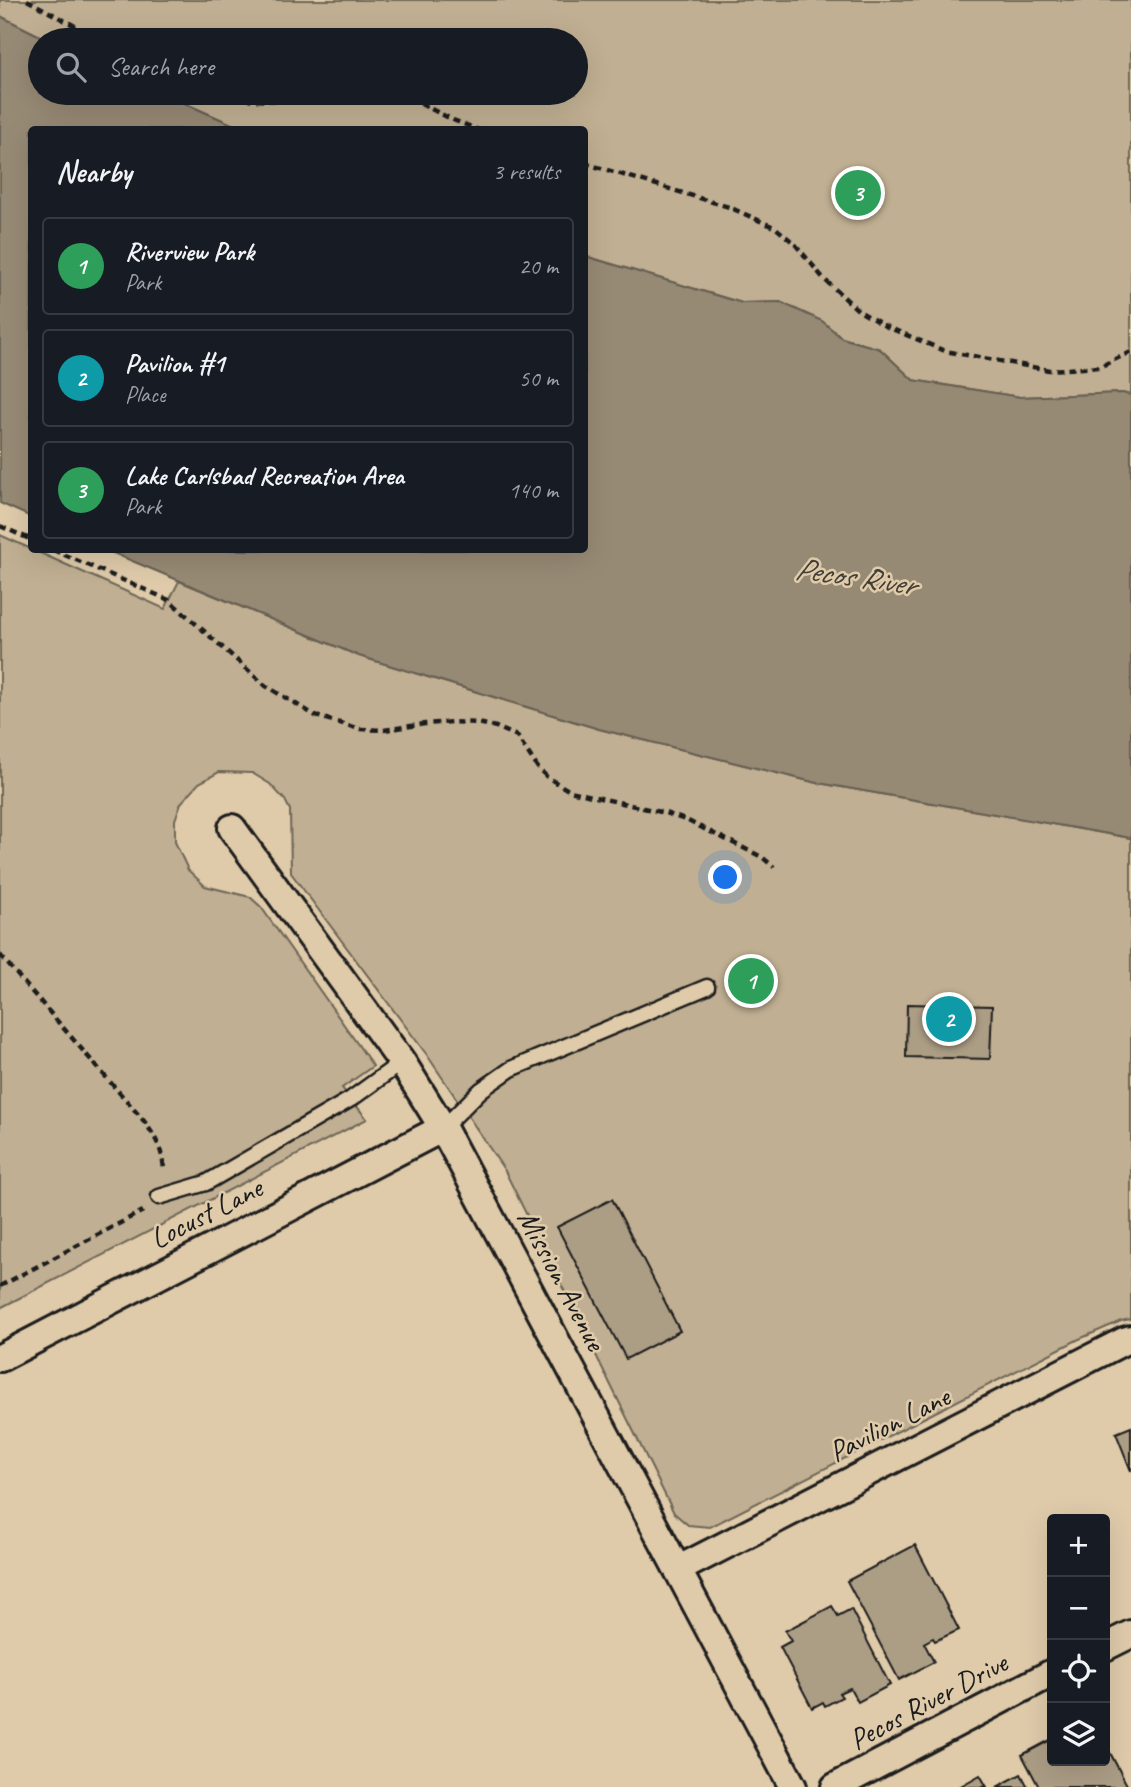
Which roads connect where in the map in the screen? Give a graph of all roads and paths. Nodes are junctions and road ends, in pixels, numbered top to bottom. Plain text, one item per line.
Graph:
1 (27, 0) edge
2 (79, 28) edge
3 (423, 105) edge
4 (469, 126) edge
5 (588, 164) edge
6 (1131, 352) edge
7 (0, 526) edge
8 (28, 538) edge
9 (60, 553) edge
10 (232, 828) dead end
11 (774, 867) dead end
12 (0, 955) edge
13 (707, 987) dead end
14 (402, 1062) junction
15 (443, 1128) junction
16 (159, 1197) junction
17 (0, 1286) edge
18 (1131, 1339) edge
19 (0, 1358) edge
20 (679, 1569) junction
21 (1131, 1634) edge
22 (1110, 1644) edge
23 (1047, 1676) edge
24 (793, 1787) edge
25 (835, 1787) edge

1 - 2 path
3 - 4 path
5 - 6 path
7 - 8 path
9 - 11 path
10 - 14 street, Mission Avenue
12 - 16 path
13 - 15 lane
14 - 15 street, Mission Avenue
14 - 16 lane
15 - 19 street, Locust Lane
15 - 20 street, Mission Avenue
16 - 17 path
18 - 20 street, Pavilion Lane
20 - 24 street, Mission Avenue
21 - 22 street
23 - 25 street, Pecos River Drive

